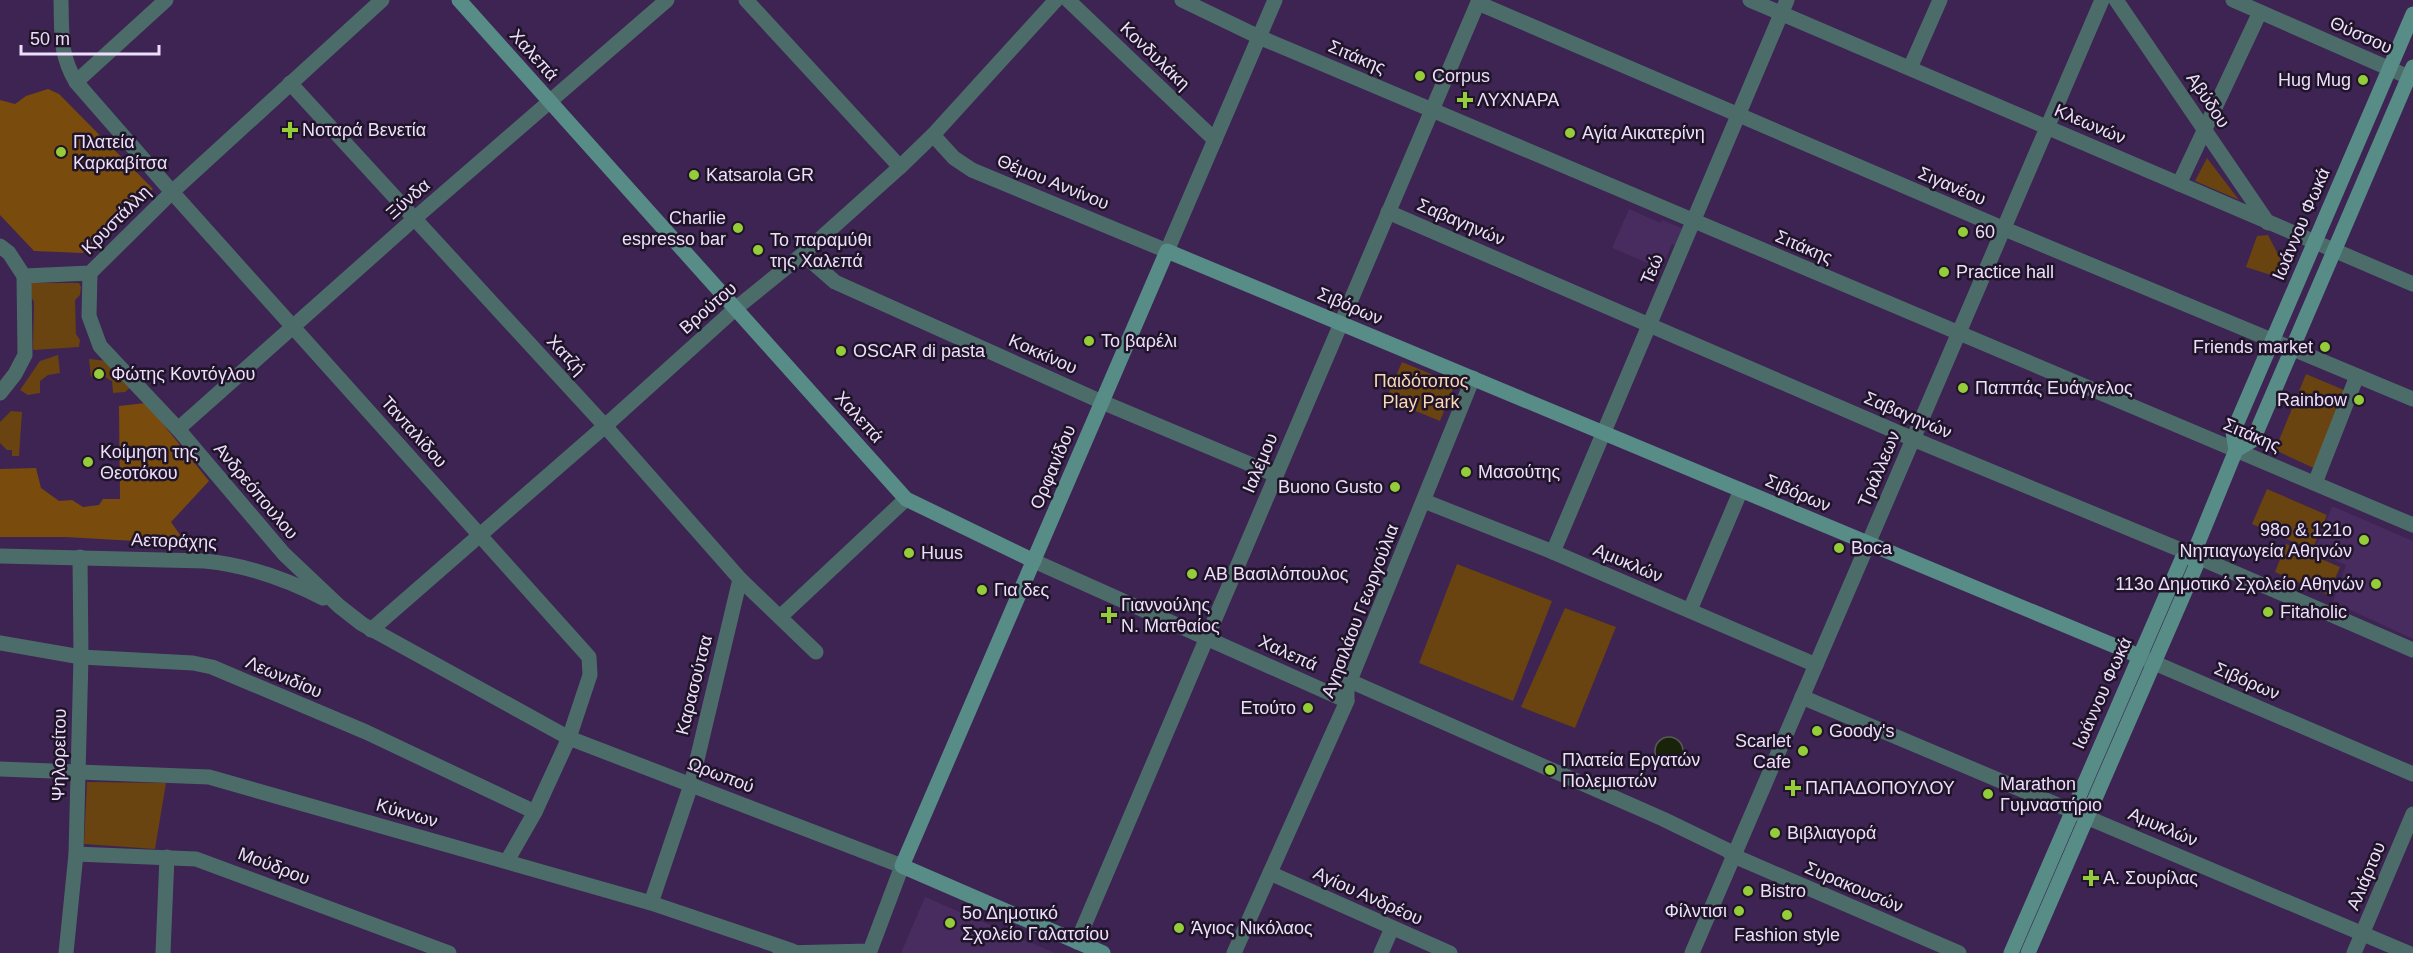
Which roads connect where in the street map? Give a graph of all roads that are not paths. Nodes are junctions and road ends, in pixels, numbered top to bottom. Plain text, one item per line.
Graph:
1 (61, 0) edge
2 (166, 0) edge
3 (382, 0) edge
4 (459, 0) edge
5 (667, 0) edge
6 (746, 0) edge
7 (1056, 0) edge
8 (1068, 0) edge
9 (1182, 0) edge
10 (1275, 0) edge
11 (1750, 0) edge
12 (1940, 0) edge
13 (2102, 0) edge
14 (2116, 0) edge
15 (2233, 0) edge
16 (1478, 2) edge
17 (1784, 7) edge
18 (2260, 12) junction
19 (2413, 14) edge
20 (1259, 37) junction
21 (1910, 68) junction
22 (2389, 69) junction
23 (2412, 74) edge
24 (76, 82) junction
25 (290, 82) junction
26 (549, 101) junction
27 (1432, 111) junction
28 (1738, 115) junction
29 (2048, 127) junction
30 (2204, 129) junction
31 (933, 135) junction
32 (1215, 140) junction
33 (900, 167) junction
34 (2179, 184) junction
35 (172, 192) junction
36 (1388, 212) junction
37 (414, 219) junction
38 (1693, 221) junction
39 (2268, 223) junction
40 (2003, 229) junction
41 (2314, 242) junction
42 (0, 246) edge
43 (2334, 250) junction
44 (1167, 251) junction
45 (804, 254) junction
46 (90, 273) junction
47 (24, 276) junction
48 (2413, 284) edge
49 (735, 309) junction
50 (1341, 323) junction
51 (1650, 324) junction
52 (293, 327) junction
53 (1958, 334) junction
54 (2272, 340) junction
55 (2292, 348) junction
56 (2357, 376) junction
57 (1473, 378) junction
58 (0, 393) edge
59 (2413, 399) edge
60 (1102, 402) junction
61 (605, 426) junction
62 (178, 429) junction
63 (1604, 433) junction
64 (1913, 439) junction
65 (2236, 450) junction
66 (1276, 475) junction
67 (2315, 483) junction
68 (1741, 490) junction
69 (906, 499) junction
70 (1424, 501) junction
71 (2413, 525) edge
72 (481, 534) junction
73 (1868, 543) junction
74 (1553, 552) junction
75 (2193, 555) junction
76 (0, 556) edge
77 (80, 557) junction
78 (1034, 561) junction
79 (740, 579) junction
80 (339, 606) junction
81 (1690, 610) junction
82 (780, 617) junction
83 (371, 630) junction
84 (1207, 637) junction
85 (0, 643) edge
86 (2413, 650) edge
87 (816, 652) dead end
88 (2139, 656) junction
89 (81, 657) junction
90 (2154, 662) junction
91 (1816, 665) junction
92 (1350, 681) junction
93 (1802, 697) junction
94 (1347, 701) junction
95 (569, 738) junction
96 (0, 769) edge
97 (78, 772) junction
98 (2413, 774) edge
99 (690, 784) junction
100 (535, 812) junction
101 (2080, 813) junction
102 (2413, 814) edge
103 (76, 854) junction
104 (1734, 856) junction
105 (167, 857) junction
106 (507, 861) junction
107 (902, 866) junction
108 (1270, 873) junction
109 (651, 903) junction
110 (1392, 928) junction
111 (2362, 934) junction
112 (1077, 942) junction
113 (870, 951) joint
114 (787, 952) edge
115 (66, 953) edge
116 (163, 953) edge
117 (449, 953) edge
118 (1103, 953) edge
119 (1234, 953) edge
120 (1381, 953) edge
121 (1450, 953) edge
122 (1692, 953) edge
123 (1959, 953) edge
124 (2011, 953) edge
125 (2028, 953) edge
126 (2354, 953) edge
127 (2408, 953) edge

1 - 24 street, Τανταλίδου
2 - 24 street
3 - 25 street, Κρυστάλλη
4 - 26 street, Χαλεπά
5 - 26 street, Ξύνδα
6 - 33 street
7 - 31 street, Βρούτου
8 - 32 street, Κονδυλάκη
9 - 20 street, Σιτάκης
10 - 20 street, Ορφανίδου
11 - 17 street, Κλεωνών
12 - 21 street
13 - 29 street, Τράλλεων
14 - 30 street, Αβύδου
15 - 18 street, Θύσσου
16 - 27 street, Ιαλέμου
16 - 28 street, Σιγανέου
17 - 21 street, Κλεωνών
17 - 28 street, Τεώ
18 - 22 street, Θύσσου
18 - 30 street
19 - 22 street, Ιωάννου Φωκά
20 - 27 street, Σιτάκης
20 - 32 street, Ορφανίδου
21 - 29 street, Κλεωνών
22 - 23 street, Θύσσου
22 - 41 street, Ιωάννου Φωκά
23 - 43 street, Ιωάννου Φωκά
24 - 35 street, Τανταλίδου
25 - 35 street, Κρυστάλλη
25 - 37 street, Χατζή
26 - 37 street, Ξύνδα
26 - 49 street, Χαλεπά
27 - 36 street, Ιαλέμου
27 - 38 street, Σιτάκης
28 - 38 street, Τεώ
28 - 40 street, Σιγανέου
29 - 34 street, Κλεωνών
29 - 40 street, Τράλλεων
30 - 34 street
30 - 39 street, Αβύδου
31 - 33 street, Βρούτου
31 - 44 street, Θέμου Αννίνου
32 - 44 street, Ορφανίδου
33 - 45 street, Βρούτου
34 - 39 street, Κλεωνών
35 - 46 street, Κρυστάλλη
35 - 52 street, Τανταλίδου
36 - 50 street, Ιαλέμου
36 - 51 street, Σαβαγηνών
37 - 52 street, Ξύνδα
37 - 61 street, Χατζή
38 - 51 street, Τεώ
38 - 53 street, Σιτάκης
39 - 41 street, Κλεωνών
40 - 53 street, Τράλλεων
40 - 54 street, Σιγανέου
41 - 43 street, Κλεωνών
41 - 54 street, Ιωάννου Φωκά
42 - 47 street
43 - 48 street, Κλεωνών
43 - 55 street, Ιωάννου Φωκά
44 - 50 street, Σιβόρων
44 - 60 street, Ορφανίδου
45 - 49 street, Βρούτου
45 - 60 street, Κοκκίνου
46 - 47 street, Κρυστάλλη
46 - 62 street, Ανδρεόπουλου
47 - 58 street
49 - 61 street, Βρούτου
49 - 69 street, Χαλεπά
50 - 57 street, Σιβόρων
50 - 66 street, Ιαλέμου
51 - 63 street, Τεώ
51 - 64 street, Σαβαγηνών
52 - 62 street, Ξύνδα
52 - 72 street, Τανταλίδου
53 - 64 street, Τράλλεων
53 - 65 street, Σιτάκης
54 - 55 street, Σιγανέου
54 - 65 street, Ιωάννου Φωκά
55 - 56 street, Σιγανέου
55 - 65 street, Ιωάννου Φωκά
56 - 59 street, Σιγανέου
56 - 67 street
57 - 63 street, Σιβόρων
57 - 70 street, Αγησιλάου Γεωργούλια
60 - 66 street, Κοκκίνου
60 - 78 street, Ορφανίδου
61 - 72 street, Βρούτου
61 - 79 street, Χατζή
62 - 80 street, Ανδρεόπουλου
63 - 68 street, Σιβόρων
63 - 74 street, Τεώ
64 - 73 street, Τράλλεων
64 - 75 street, Σαβαγηνών
65 - 67 street, Σιτάκης
65 - 75 street, Ιωάννου Φωκά
66 - 84 street, Ιαλέμου
67 - 71 street, Σιτάκης
68 - 73 street, Σιβόρων
68 - 81 street
69 - 78 street, Χαλεπά
69 - 82 street
70 - 74 street, Αμυκλών
70 - 92 street, Αγησιλάου Γεωργούλια
72 - 83 street, Βρούτου
72 - 95 street, Τανταλίδου
73 - 88 street, Σιβόρων
73 - 91 street, Τράλλεων
74 - 81 street, Αμυκλών
75 - 86 street, Σαβαγηνών
75 - 88 street, Ιωάννου Φωκά
75 - 90 street, Ιωάννου Φωκά
76 - 77 street, Αετοράχης
77 - 80 street, Αετοράχης
77 - 89 street, Ψηλορείτου
78 - 84 street, Χαλεπά
78 - 107 street, Ορφανίδου
79 - 82 street, Χατζή
79 - 99 street, Καρασούτσα
80 - 83 street, Ωρωπού
81 - 91 street, Αμυκλών
82 - 87 street, Χατζή
83 - 95 street, Ωρωπού
84 - 94 street, Χαλεπά
84 - 112 street, Ιαλέμου
85 - 89 street, Λεωνιδίου
88 - 90 street, Σιβόρων
88 - 101 street, Ιωάννου Φωκά
89 - 97 street, Ψηλορείτου
89 - 100 street, Λεωνιδίου
90 - 98 street, Σιβόρων
90 - 101 street, Ιωάννου Φωκά
91 - 93 street, Τράλλεων
92 - 94 street, Αγησιλάου Γεωργούλια
92 - 104 street, Συρακουσών
93 - 101 street, Αμυκλών
93 - 104 street, Τράλλεων
94 - 108 street, Αγησιλάου Γεωργούλια
95 - 99 street, Ωρωπού
95 - 100 street, Τανταλίδου
96 - 97 street, Κύκνων
97 - 103 street, Ψηλορείτου
97 - 106 street, Κύκνων
99 - 107 street, Ωρωπού
99 - 109 street, Καρασούτσα
100 - 106 street, Τανταλίδου
101 - 111 street, Αμυκλών
101 - 124 street, Ιωάννου Φωκά
101 - 125 street, Ιωάννου Φωκά
102 - 111 street, Αλιάρτου
103 - 105 street, Μούδρου
103 - 115 street, Ψηλορείτου
104 - 122 street, Τράλλεων
104 - 123 street, Συρακουσών
105 - 116 street
105 - 117 street, Μούδρου
106 - 109 street, Κύκνων
107 - 112 street, Ωρωπού
107 - 113 street, Ορφανίδου
108 - 110 street, Αγίου Ανδρέου
108 - 119 street, Αγησιλάου Γεωργούλια
109 - 114 street, Κύκνων
110 - 120 street
110 - 121 street, Αγίου Ανδρέου
111 - 126 street, Αλιάρτου
111 - 127 street, Αμυκλών
112 - 118 street, Ωρωπού
113 - 114 street, Κύκνων

